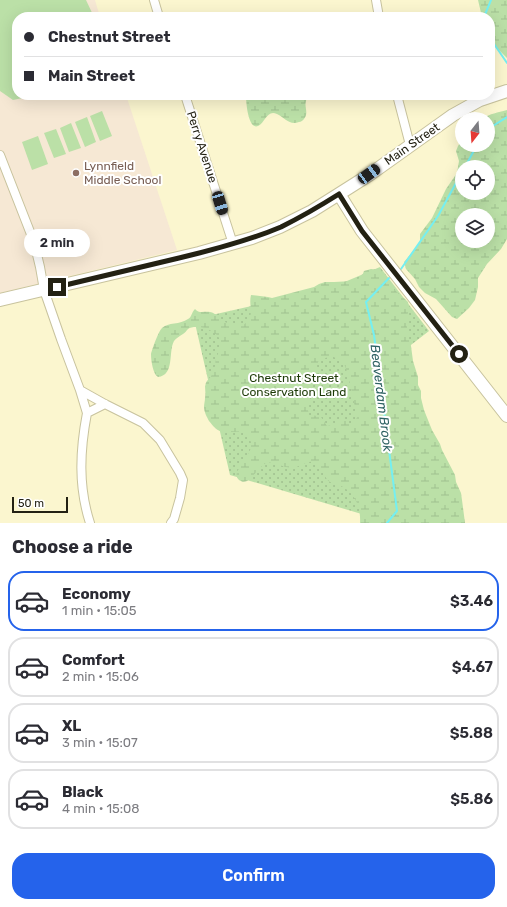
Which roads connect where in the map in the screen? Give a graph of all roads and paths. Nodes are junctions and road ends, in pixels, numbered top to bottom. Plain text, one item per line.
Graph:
1 (154, 0) edge
2 (376, 0) edge
3 (158, 12) edge
4 (378, 12) edge
5 (507, 91) edge
6 (495, 95) edge
7 (187, 100) edge
8 (398, 100) edge
9 (480, 100) edge
10 (410, 145) junction
11 (0, 155) edge
12 (339, 194) junction
13 (233, 244) junction
14 (44, 290) junction
15 (0, 300) edge
16 (80, 390) junction
17 (105, 404) junction
18 (87, 413) junction
19 (507, 416) edge
20 (90, 523) edge
21 (171, 523) edge

1 - 3 street
2 - 4 street
5 - 6 street, Main Street
7 - 13 street, Perry Avenue
8 - 10 street
9 - 10 street, Main Street
10 - 12 street, Main Street
11 - 14 street
12 - 13 street, Main Street
12 - 19 street
13 - 14 street, Main Street
14 - 15 street, Main Street
14 - 16 street
16 - 17 street
16 - 18 street
17 - 18 street
17 - 21 street
18 - 20 street

